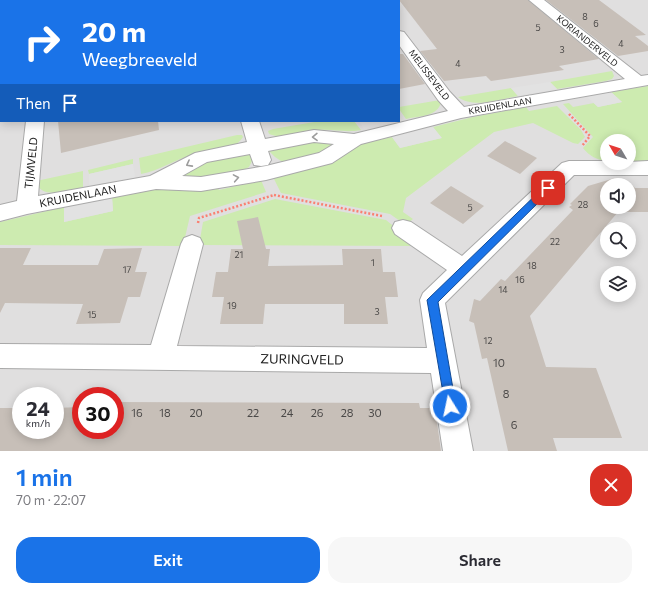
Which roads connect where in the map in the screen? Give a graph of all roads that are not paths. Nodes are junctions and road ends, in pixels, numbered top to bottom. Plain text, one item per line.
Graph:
1 (536, 0) edge
2 (400, 36) edge
3 (642, 81) edge
4 (460, 113) junction
5 (35, 122) edge
6 (250, 122) edge
7 (354, 140) junction
8 (256, 146) junction
9 (648, 168) edge
10 (266, 173) junction
11 (156, 182) junction
12 (27, 206) junction
13 (0, 213) edge
14 (403, 228) road end
15 (192, 244) road end
16 (463, 269) junction
17 (0, 356) edge
18 (161, 357) junction
19 (442, 361) junction
20 (458, 451) edge

1 - 3 street, KORIANDERVELD
2 - 4 street, MELISSEVELD
3 - 4 street, KRUIDENLAAN
4 - 7 street, KRUIDENLAAN
5 - 12 street, TIJMVELD
6 - 8 street
7 -> 8 street, KRUIDENLAAN
7 - 10 street, KRUIDENLAAN
8 - 10 street
8 -> 11 street, KRUIDENLAAN
9 - 16 street
11 -> 10 street, KRUIDENLAAN
11 - 12 street, KRUIDENLAAN
12 - 13 street, KRUIDENLAAN
14 - 16 street
15 - 18 street
16 - 19 street
17 - 18 street, ZURINGVELD
18 - 19 street, ZURINGVELD
19 - 20 street

